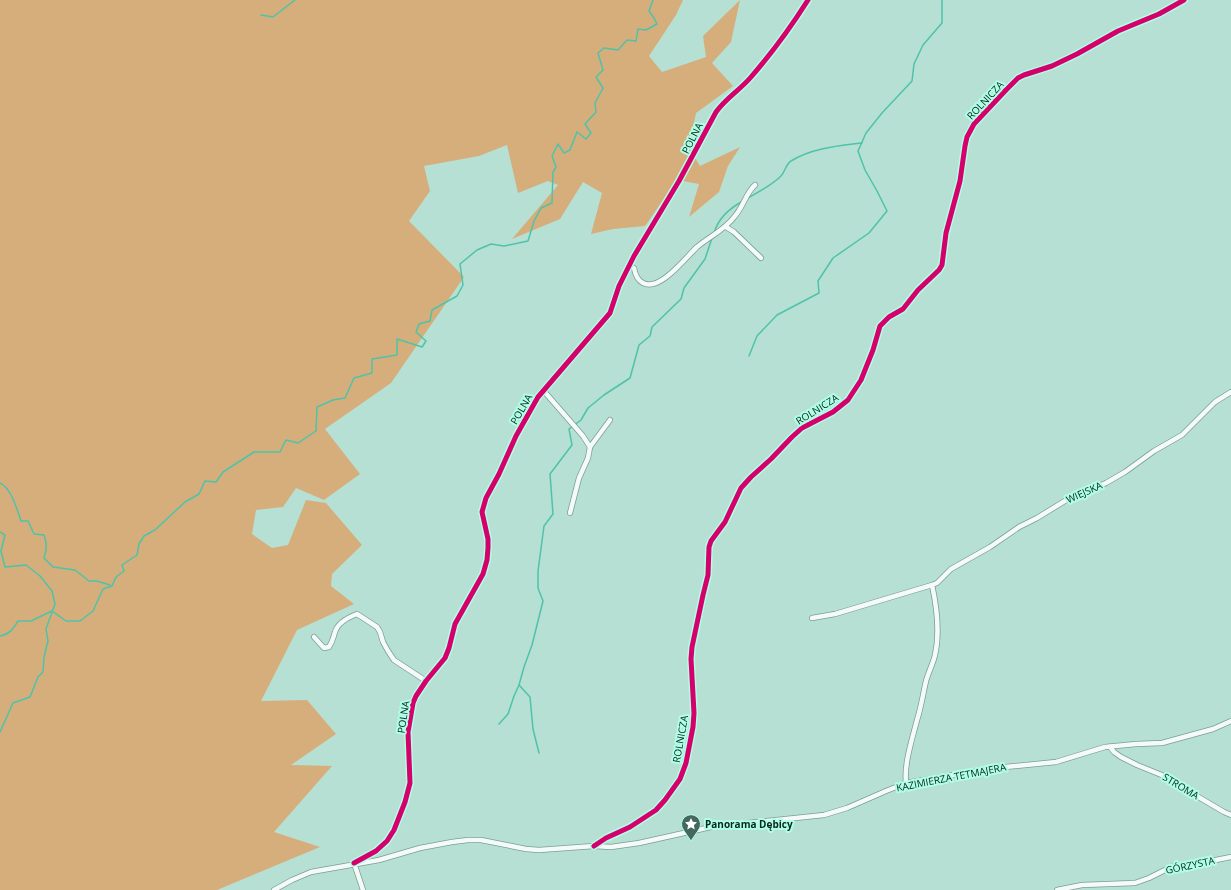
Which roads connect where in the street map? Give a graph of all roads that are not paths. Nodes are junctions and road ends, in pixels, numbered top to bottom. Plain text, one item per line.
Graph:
1 (808, 0) edge
2 (1184, 0) edge
3 (755, 185) dead end
4 (726, 227) junction
5 (761, 258) dead end
6 (629, 266) junction
7 (543, 390) junction
8 (1231, 392) edge
9 (610, 420) dead end
10 (590, 447) junction
11 (570, 513) dead end
12 (932, 585) junction
13 (812, 618) dead end
14 (314, 637) dead end
15 (426, 681) junction
16 (1231, 721) edge
17 (1110, 747) junction
18 (906, 784) junction
19 (1231, 815) edge
20 (594, 846) junction
21 (1231, 856) edge
22 (354, 863) junction
23 (274, 890) edge
24 (363, 890) edge
25 (1057, 890) edge

1 - 6 street, POLNA
2 - 20 street, ROLNICZA
3 - 4 street
4 - 5 street
4 - 6 street
6 - 7 street, POLNA
7 - 10 street, POLNA
7 - 15 street, POLNA
8 - 12 street, WIEJSKA
9 - 10 street
10 - 11 street
12 - 13 street, WIEJSKA
12 - 18 street
14 - 15 street
15 - 22 street, POLNA
16 - 17 street, KAZIMIERZA TETMAJERA
17 - 18 street, KAZIMIERZA TETMAJERA
17 - 19 street, STROMA
18 - 20 street, KAZIMIERZA TETMAJERA
20 - 22 street, KAZIMIERZA TETMAJERA
21 - 25 street, GÓRZYSTA
22 - 23 street, KAZIMIERZA TETMAJERA
22 - 24 street

